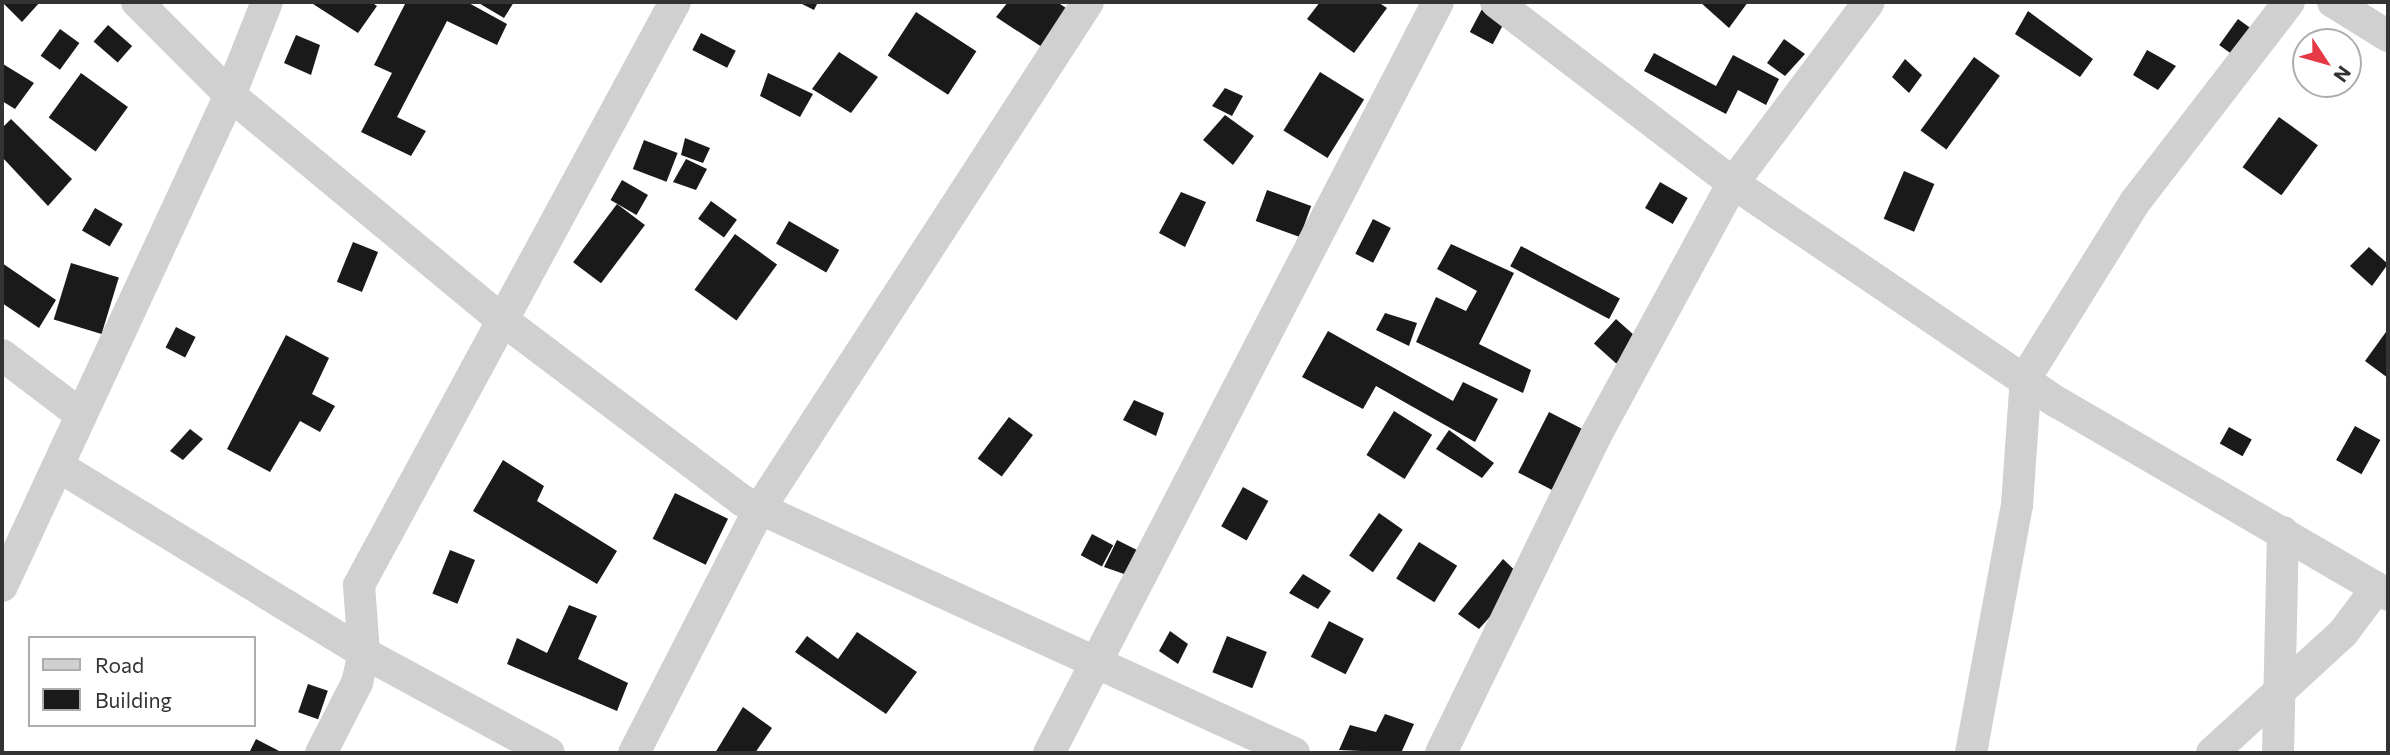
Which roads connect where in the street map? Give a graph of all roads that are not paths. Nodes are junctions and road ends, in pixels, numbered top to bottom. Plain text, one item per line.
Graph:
1 (136, 2) edge
2 (267, 2) edge
3 (675, 2) edge
4 (1088, 2) edge
5 (1438, 2) edge
6 (1496, 2) edge
7 (1869, 2) edge
8 (2289, 2) edge
9 (2333, 2) edge
10 (2388, 36) edge
11 (230, 95) junction
12 (1733, 183) junction
13 (500, 318) junction
14 (2, 355) edge
15 (2026, 377) junction
16 (82, 415) junction
17 (58, 466) junction
18 (760, 508) junction
19 (2283, 533) junction
20 (2, 586) edge
21 (2382, 592) edge
22 (364, 653) junction
23 (1100, 660) junction
24 (2284, 686) junction
25 (321, 753) edge
26 (549, 753) edge
27 (634, 753) edge
28 (1049, 753) edge
29 (1294, 753) edge
30 (1441, 753) edge
31 (1971, 753) edge
32 (2212, 753) edge
33 (2278, 753) edge

1 - 11 street
2 - 11 street
3 - 13 street
4 - 18 street
5 - 23 street
6 - 12 street
7 - 12 street
8 - 15 street
9 - 10 street
11 - 13 street
11 - 16 street
12 - 15 street
12 - 30 street
13 - 18 street
13 - 22 street
14 - 16 street
15 - 19 street
15 - 31 street
16 - 17 street
17 - 20 street
17 - 22 street
18 - 23 street
18 - 27 street
19 - 21 street
19 - 24 street
21 - 24 street
22 - 25 street
22 - 26 street
23 - 28 street
23 - 29 street
24 - 32 street
24 - 33 street

